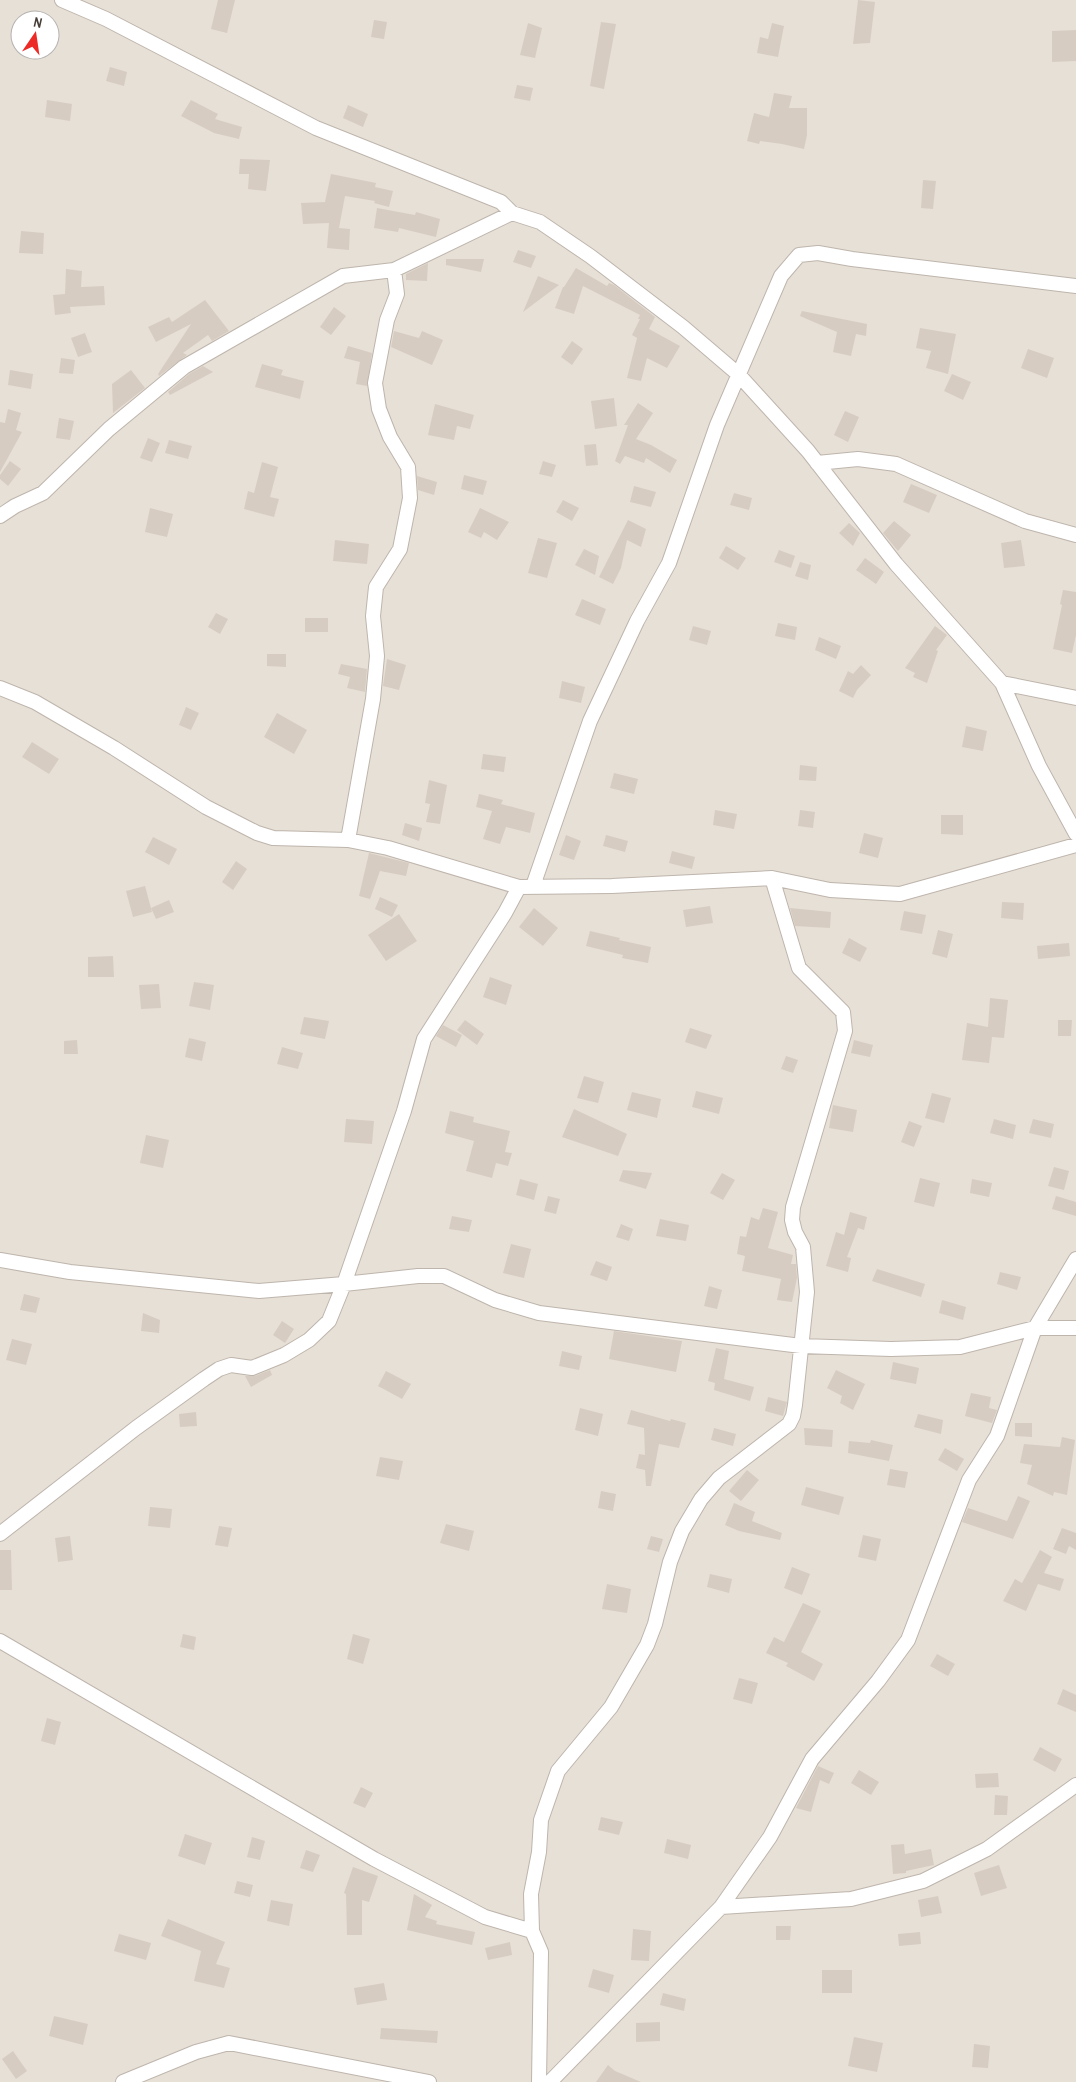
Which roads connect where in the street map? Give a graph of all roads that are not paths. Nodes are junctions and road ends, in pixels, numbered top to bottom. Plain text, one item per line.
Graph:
1 (62, 0) edge
2 (512, 213) junction
3 (394, 270) junction
4 (1076, 286) edge
5 (738, 374) junction
6 (817, 463) junction
7 (0, 516) edge
8 (1076, 535) edge
9 (1002, 683) junction
10 (0, 688) edge
11 (1076, 698) edge
12 (1076, 834) edge
13 (348, 840) junction
14 (1076, 845) edge
15 (772, 878) junction
16 (533, 886) junction
17 (519, 887) junction
18 (0, 1260) edge
19 (1076, 1260) edge
20 (344, 1284) junction
21 (1035, 1328) junction
22 (1076, 1328) edge
23 (801, 1346) junction
24 (0, 1534) edge
25 (0, 1641) edge
26 (1076, 1785) edge
27 (720, 1907) junction
28 (532, 1931) junction
29 (123, 2082) edge
30 (430, 2082) edge
31 (540, 2082) edge
32 (550, 2082) edge

1 - 2 street
2 - 3 street
2 - 5 street
3 - 7 street
3 - 13 street
4 - 5 street
5 - 6 street
5 - 16 street
6 - 8 street
6 - 9 street
9 - 11 street
9 - 12 street
10 - 13 street
13 - 17 street
14 - 15 street
15 - 16 street
15 - 23 street
16 - 17 street
17 - 20 street
18 - 20 street
19 - 21 street
20 - 23 street
20 - 24 street
21 - 22 street
21 - 23 street
21 - 27 street
23 - 28 street
25 - 28 street
26 - 27 street
27 - 32 street
28 - 31 street
29 - 30 street

